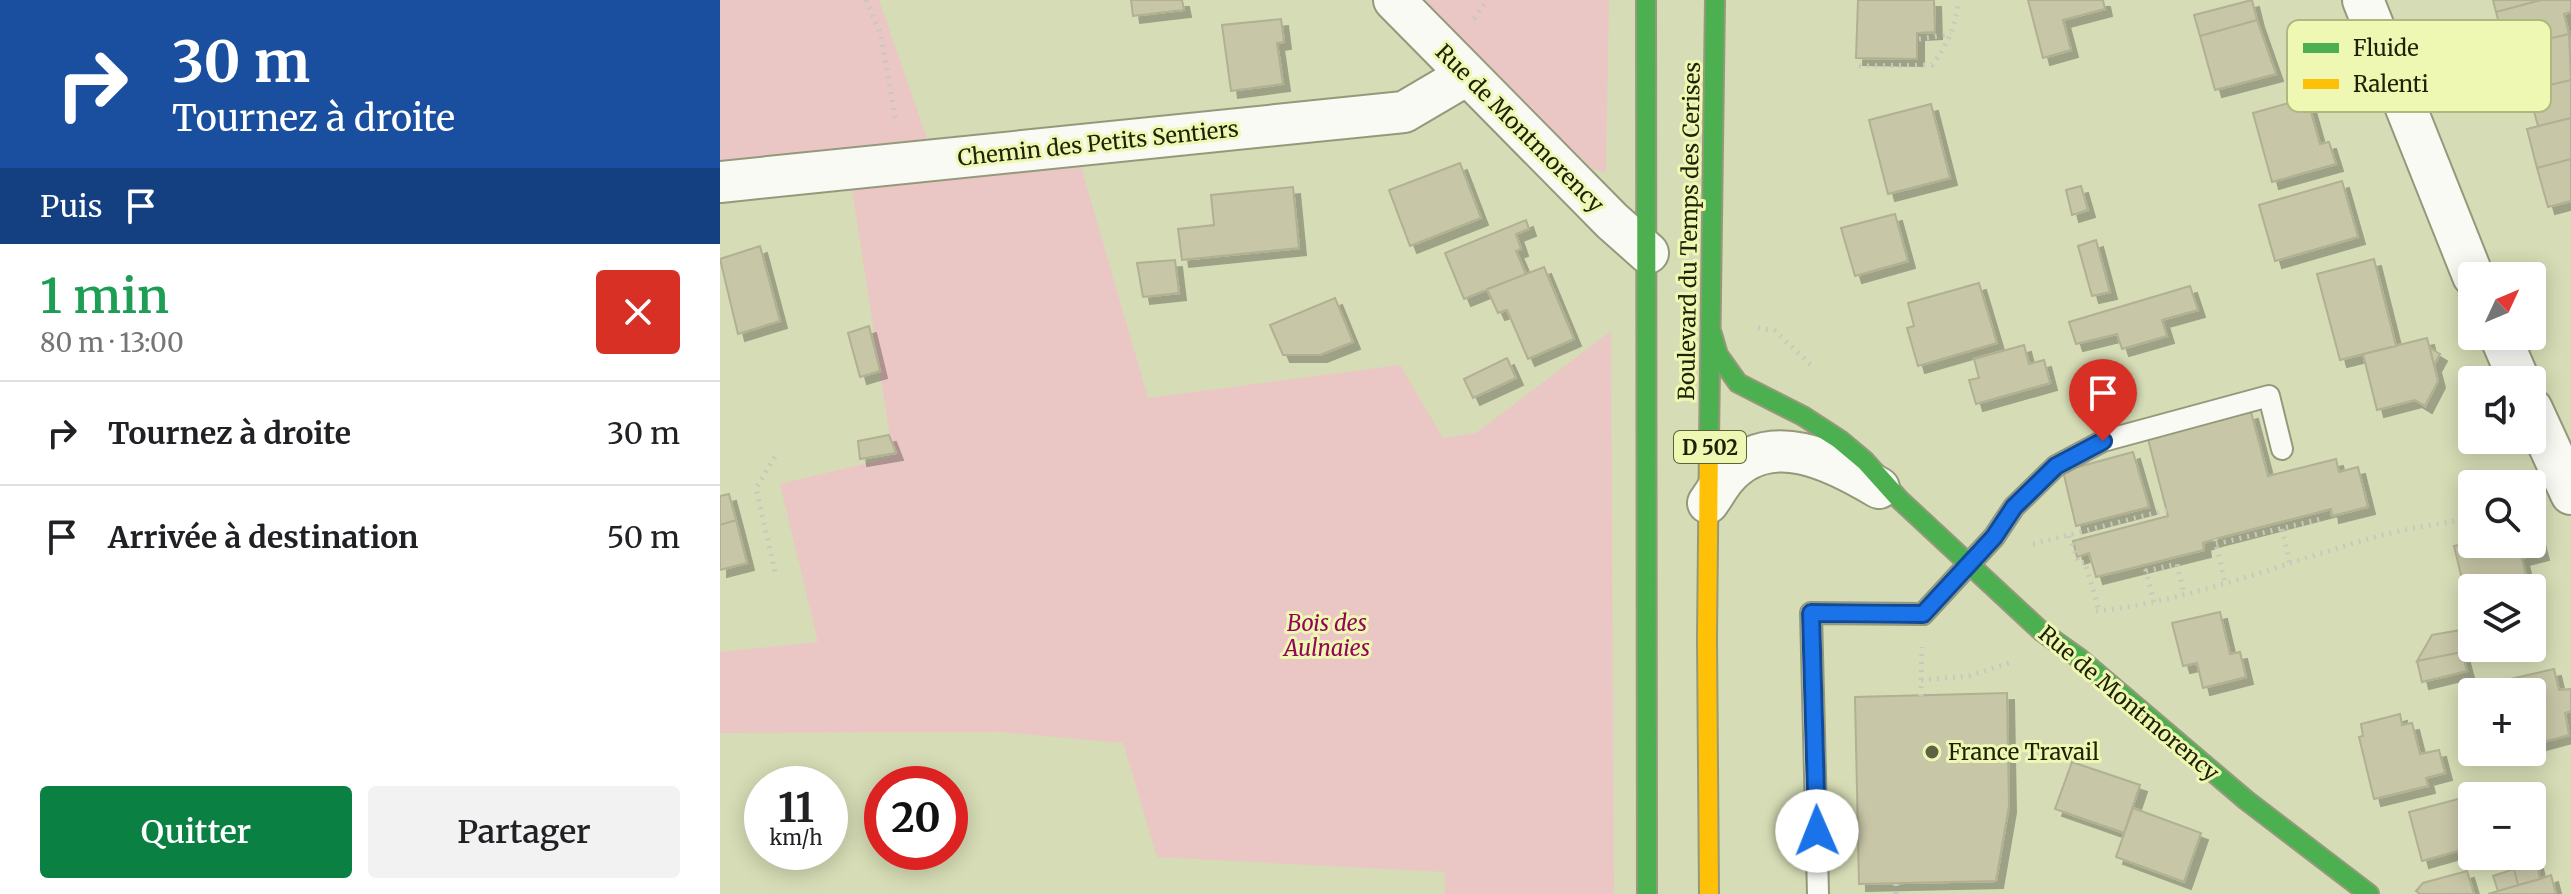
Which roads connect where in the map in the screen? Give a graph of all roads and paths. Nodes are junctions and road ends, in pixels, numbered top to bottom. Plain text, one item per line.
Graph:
1 (866, 0) edge
2 (1394, 0) edge
3 (1646, 0) edge
4 (1715, 0) edge
5 (1958, 0) edge
6 (2363, 0) edge
7 (2371, 20) edge
8 (1951, 34) junction
9 (1919, 39) dead end
10 (1859, 66) dead end
11 (1467, 75) junction
12 (2408, 112) edge
13 (904, 162) junction
14 (720, 182) edge
15 (1648, 253) junction
16 (2467, 262) edge
17 (1712, 334) junction
18 (2546, 440) edge
19 (2282, 449) dead end
20 (775, 457) dead end
21 (2571, 494) edge
22 (1900, 500) junction
23 (1708, 503) junction
24 (2167, 510) dead end
25 (2325, 518) dead end
26 (2458, 521) edge
27 (2282, 529) junction
28 (2069, 536) junction
29 (2025, 551) dead end
30 (1969, 563) junction
31 (2290, 564) junction
32 (776, 576) dead end
33 (2225, 583) junction
34 (2184, 594) junction
35 (2154, 602) junction
36 (2099, 611) junction
37 (2087, 612) dead end
38 (2041, 631) junction
39 (1921, 696) dead end
40 (1896, 883) dead end
41 (1647, 894) edge
42 (1709, 894) edge
43 (1818, 894) edge
44 (1896, 894) edge
45 (2369, 894) edge

1 - 13 path
2 - 11 street, Rue de Montmorency
3 - 15 main road, Boulevard du Temps des Cerises / D 502
4 - 17 main road, Boulevard du Temps des Cerises / D 502
5 - 8 path
6 - 7 street
8 - 9 path
8 - 10 path
11 - 13 street, Chemin des Petits Sentiers
11 - 15 street, Rue de Montmorency
12 - 16 street
13 - 14 street, Chemin des Petits Sentiers
15 - 41 main road, Boulevard du Temps des Cerises / D 502
17 - 22 main road, Rue de Montmorency
17 - 23 main road, Boulevard du Temps des Cerises / D 502
18 - 21 street
19 - 30 lane
20 - 32 path
22 - 23 street, Rue de Montmorency
22 - 30 main road, Rue de Montmorency
23 - 42 main road, Boulevard du Temps des Cerises / D 502
24 - 28 path
25 - 27 path
26 - 31 path
27 - 31 path
27 - 33 path
28 - 29 path
28 - 36 path
30 - 38 main road, Rue de Montmorency
30 - 43 lane
31 - 33 path
33 - 34 path
34 - 35 path
34 - 35 path
35 - 36 path
36 - 37 path
38 - 39 path
38 - 45 main road, Rue de Montmorency
40 - 44 path

